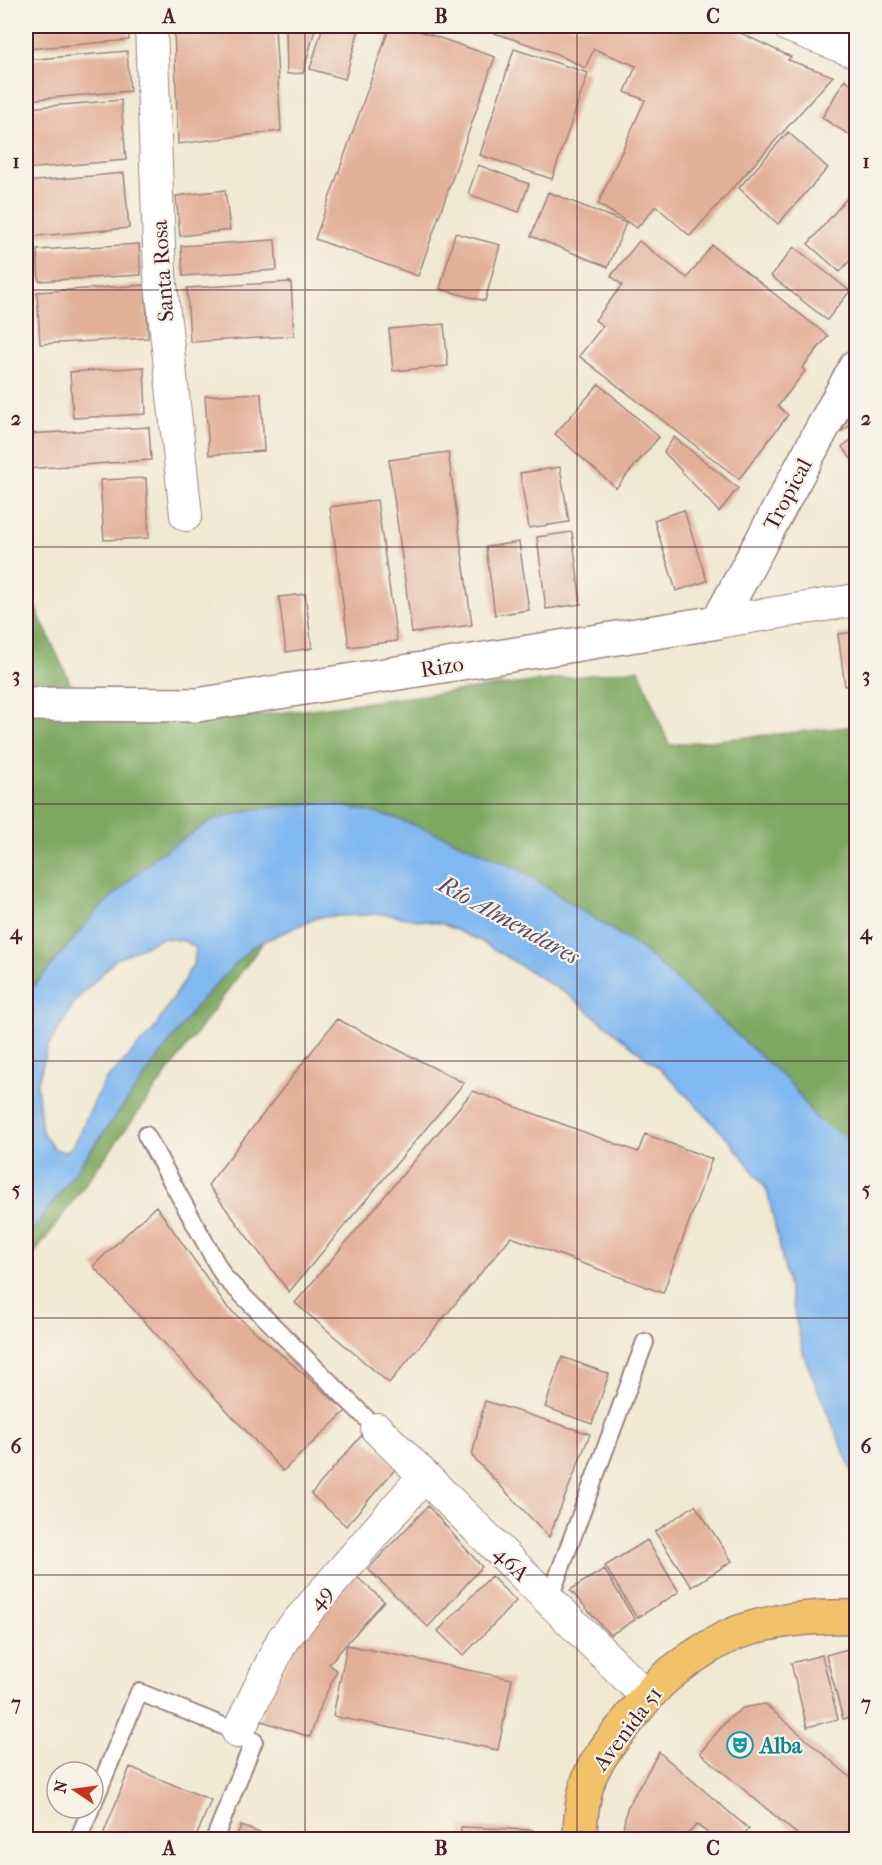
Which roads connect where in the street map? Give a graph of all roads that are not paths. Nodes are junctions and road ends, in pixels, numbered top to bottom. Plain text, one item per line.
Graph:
1 (151, 26) edge
2 (789, 26) edge
3 (856, 52) edge
4 (856, 366) edge
5 (186, 515) dead end
6 (856, 600) edge
7 (718, 622) junction
8 (26, 705) edge
9 (146, 1135) dead end
10 (645, 1342) dead end
11 (377, 1429) joint
12 (424, 1476) junction
13 (549, 1600) junction
14 (856, 1617) edge
15 (647, 1697) junction
16 (238, 1732) junction
17 (105, 1775) edge
18 (86, 1820) edge
19 (78, 1839) edge
20 (214, 1839) edge
21 (580, 1839) edge

1 - 5 street, Santa Rosa
2 - 3 street
4 - 7 street, Tropical
6 - 7 street, Rizo
7 - 8 street, Rizo
9 - 11 lane
10 - 13 lane
11 - 12 street, 46A
12 - 13 street, 46A
12 - 16 street, 49
13 - 15 street, 46A
14 - 15 main road, Avenida 51
15 - 21 main road, Avenida 51
16 - 17 lane
16 - 20 lane
18 - 19 lane

